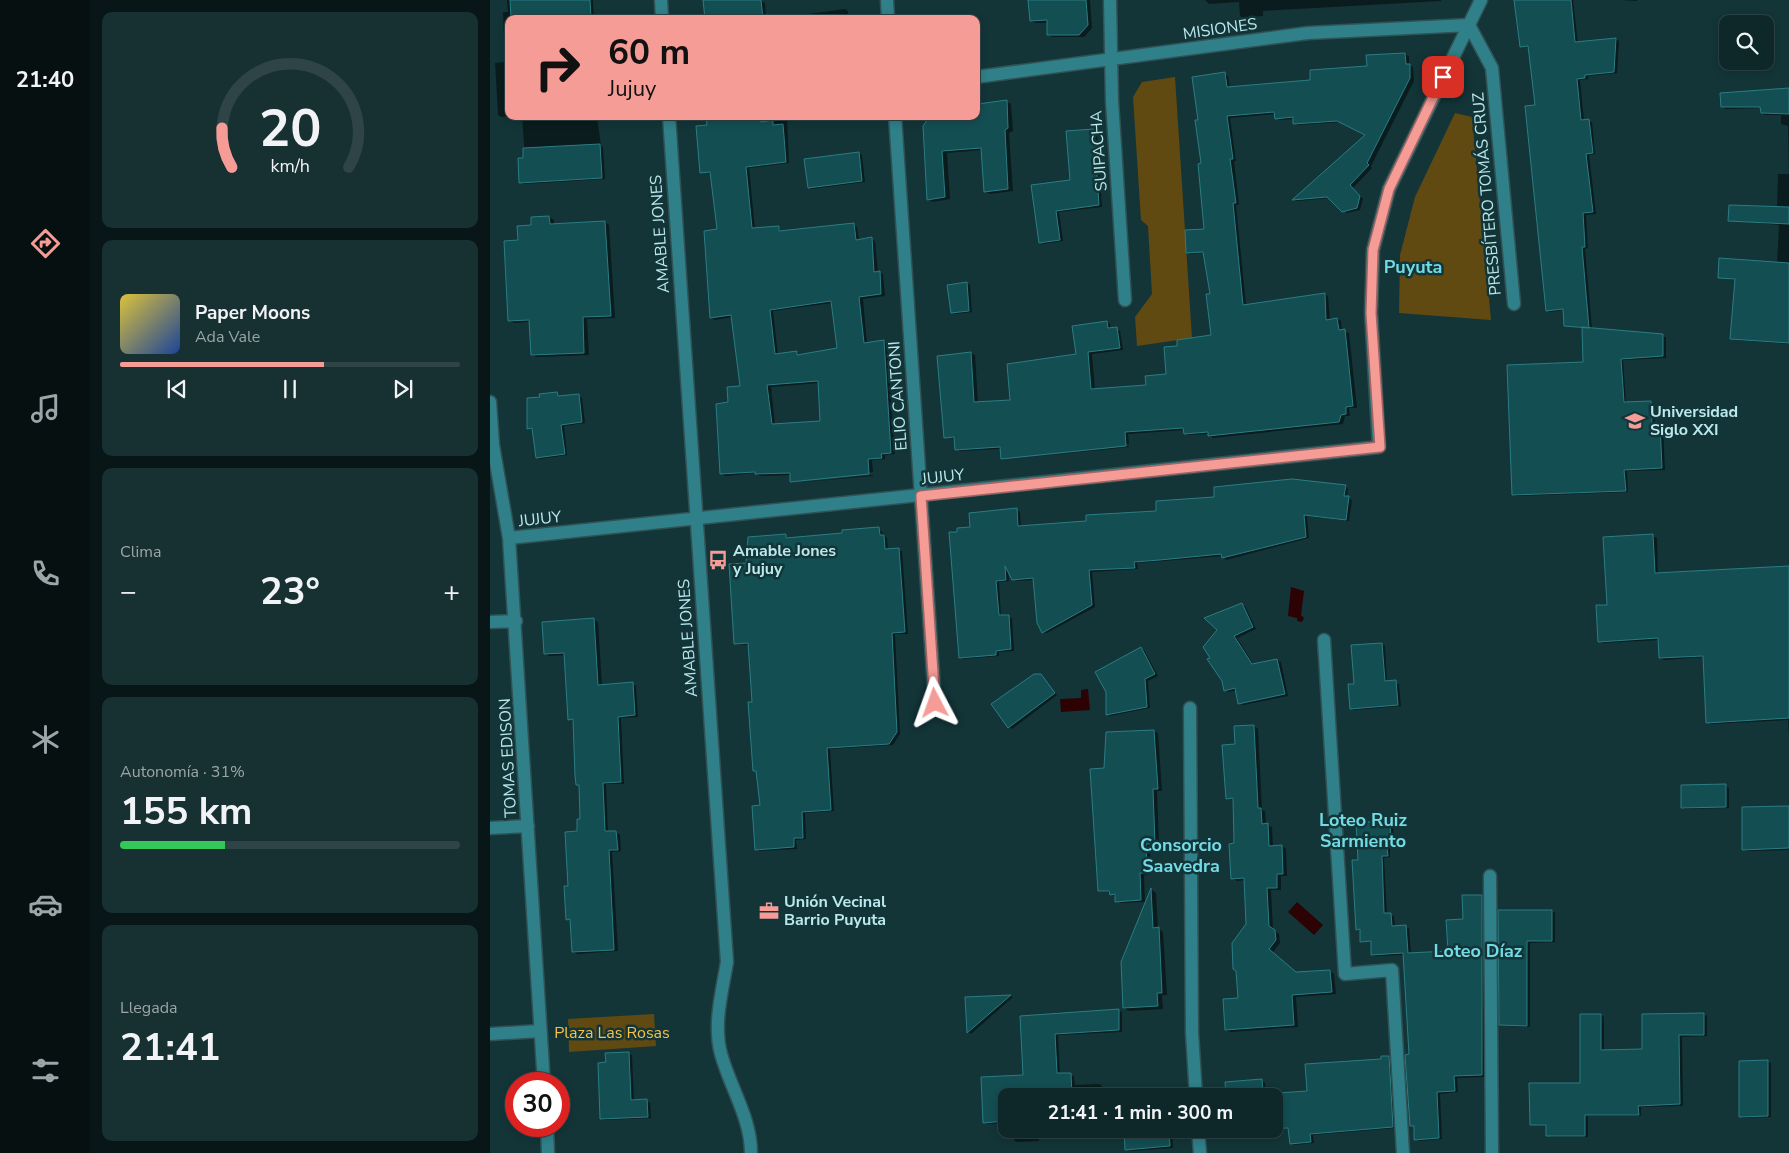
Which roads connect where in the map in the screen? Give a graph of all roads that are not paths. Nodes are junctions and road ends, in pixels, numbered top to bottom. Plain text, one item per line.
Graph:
1 (660, 0) edge
2 (887, 0) edge
3 (1110, 0) edge
4 (1482, 0) edge
5 (662, 15) edge
6 (888, 15) edge
7 (1470, 25) junction
8 (1111, 60) junction
9 (980, 76) edge
10 (668, 120) edge
11 (895, 120) edge
12 (1125, 300) dead end
13 (1514, 304) dead end
14 (490, 402) edge
15 (490, 409) edge
16 (921, 496) junction
17 (696, 518) junction
18 (509, 538) junction
19 (516, 621) junction
20 (490, 622) edge
21 (1324, 640) dead end
22 (935, 703) dead end
23 (1190, 708) dead end
24 (528, 826) junction
25 (490, 828) edge
26 (1490, 876) dead end
27 (540, 1031) junction
28 (490, 1034) edge
29 (543, 1072) edge
30 (1196, 1088) edge
31 (547, 1137) edge
32 (1199, 1138) edge
33 (548, 1153) edge
34 (751, 1153) edge
35 (1200, 1153) edge
36 (1403, 1153) edge
37 (1492, 1153) edge

1 - 5 street
2 - 6 street
3 - 8 street, SUIPACHA
4 - 7 street
7 - 8 street, MISIONES
7 - 13 street, PRESBÍTERO TOMÁS CRUZ
7 - 16 street, JUJUY
8 - 9 street, MISIONES
8 - 12 street, SUIPACHA
10 - 17 street, AMABLE JONES
11 - 16 street, ELIO CANTONI
14 - 15 street, TOMAS EDISON
15 - 18 street, TOMAS EDISON
16 - 17 street, JUJUY
16 - 22 street, ELIO CANTONI
17 - 18 street, JUJUY
17 - 34 street, AMABLE JONES
18 - 19 street, TOMAS EDISON
19 - 20 street
19 - 24 street, TOMAS EDISON
21 - 36 street
23 - 30 street
24 - 25 street
24 - 27 street, TOMAS EDISON
26 - 37 street
27 - 28 street
27 - 29 street, TOMAS EDISON
31 - 33 street
32 - 35 street

